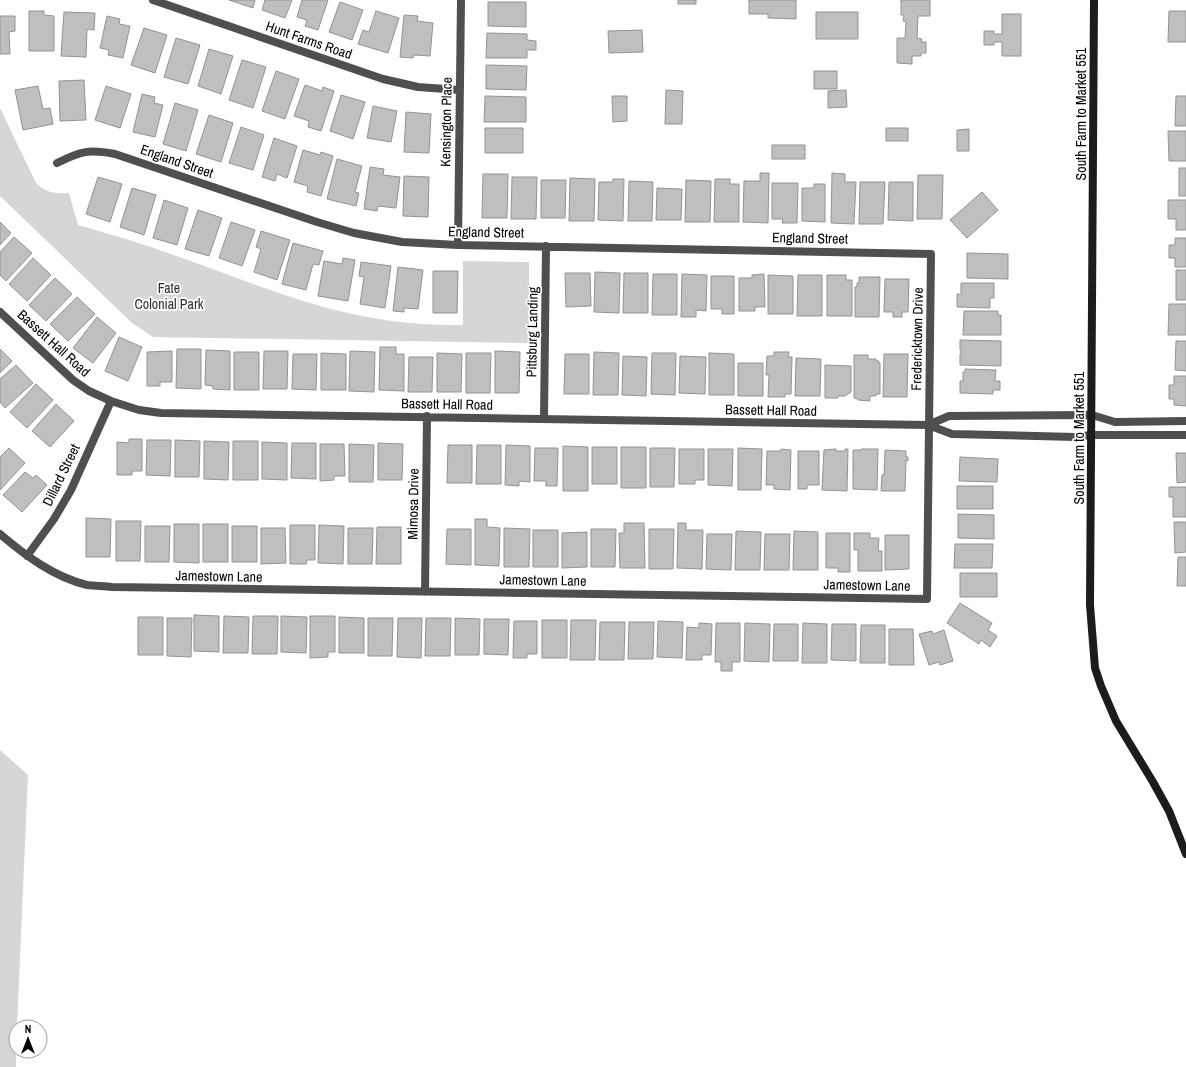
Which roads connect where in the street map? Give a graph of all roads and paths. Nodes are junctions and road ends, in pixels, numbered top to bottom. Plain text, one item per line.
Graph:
1 (153, 0) edge
2 (461, 0) edge
3 (1094, 0) edge
4 (459, 90) junction
5 (57, 163) dead end
6 (458, 245) junction
7 (546, 246) junction
8 (931, 254) joint
9 (0, 312) edge
10 (111, 401) junction
11 (1092, 415) junction
12 (427, 416) junction
13 (544, 419) junction
14 (1186, 421) edge
15 (928, 425) junction
16 (1186, 434) edge
17 (1092, 435) junction
18 (0, 534) edge
19 (27, 556) junction
20 (425, 592) junction
21 (1186, 854) edge

1 - 4 street, Hunt Farms Road
2 - 4 street, Kensington Place
3 - 11 main road, South Farm to Market 551
4 - 6 street, Kensington Place
5 - 6 street, England Street
6 - 7 street, England Street
7 - 8 street, England Street
7 - 13 street, Pittsburg Landing
8 - 15 street, Fredericktown Drive
9 - 10 street, Bassett Hall Road
10 - 12 street, Bassett Hall Road
10 - 19 street, Dillard Street
11 - 14 street, Bassett Hall Road
11 - 15 street, Bassett Hall Road
11 - 17 main road, South Farm to Market 551
12 - 13 street, Bassett Hall Road
12 - 20 street, Mimosa Drive
13 - 15 street, Bassett Hall Road
15 - 17 street, Bassett Hall Road
15 - 20 street, Jamestown Lane
16 - 17 street, Bassett Hall Road
17 - 21 main road, South Farm to Market 551
18 - 19 street, Jamestown Lane
19 - 20 street, Jamestown Lane

